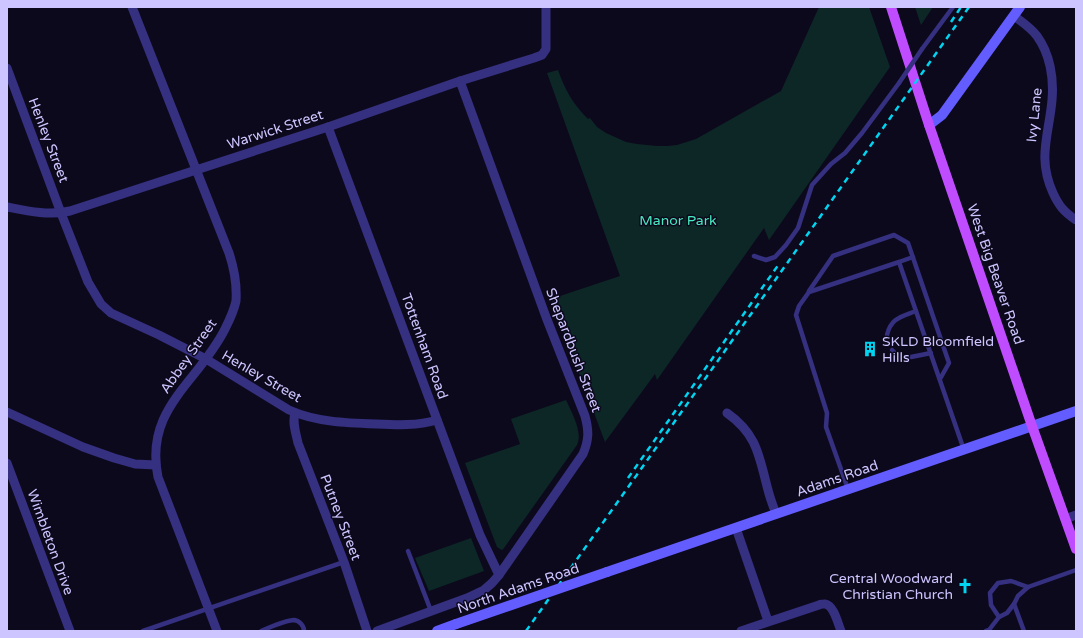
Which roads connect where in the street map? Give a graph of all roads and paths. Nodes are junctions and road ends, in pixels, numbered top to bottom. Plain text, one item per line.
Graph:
1 (132, 7) edge
2 (546, 7) edge
3 (891, 7) edge
4 (953, 7) edge
5 (1020, 7) edge
6 (1014, 16) junction
7 (7, 68) edge
8 (460, 81) junction
9 (929, 125) junction
10 (328, 126) junction
11 (196, 169) junction
12 (7, 207) edge
13 (60, 213) junction
14 (1076, 220) edge
15 (754, 256) dead end
16 (913, 257) junction
17 (899, 262) junction
18 (809, 292) junction
19 (916, 311) junction
20 (886, 335) dead end
21 (892, 350) dead end
22 (931, 353) junction
23 (206, 359) junction
24 (940, 379) junction
25 (1076, 411) edge
26 (7, 412) edge
27 (295, 412) junction
28 (727, 413) dead end
29 (437, 420) junction
30 (1032, 426) junction
31 (964, 450) junction
32 (7, 462) edge
33 (156, 465) junction
34 (848, 489) junction
35 (776, 514) junction
36 (1076, 515) edge
37 (1065, 518) junction
38 (736, 528) junction
39 (1076, 549) edge
40 (408, 551) dead end
41 (344, 562) junction
42 (1076, 570) edge
43 (607, 572) joint
44 (499, 575) junction
45 (1028, 587) junction
46 (1014, 604) junction
47 (209, 609) junction
48 (431, 611) junction
49 (999, 617) junction
50 (768, 621) junction
51 (70, 631) edge
52 (143, 631) edge
53 (217, 631) edge
54 (261, 631) edge
55 (304, 631) edge
56 (367, 631) edge
57 (377, 631) edge
58 (437, 631) edge
59 (741, 631) edge
60 (841, 631) edge
61 (986, 631) edge
62 (1024, 631) edge

1 - 11 street, Abbey Street
2 - 8 street, Warwick Street
3 - 9 main road, West Big Beaver Road
4 - 15 lane, bridge
5 - 6 main road
6 - 9 main road
6 - 14 street, Ivy Lane
7 - 13 street, Henley Street
8 - 10 street, Warwick Street
8 - 44 street, Shepardbush Street
9 - 30 main road, West Big Beaver Road
10 - 11 street, Warwick Street
10 - 29 street, Tottenham Road
11 - 13 street, Warwick Street
11 - 23 street, Abbey Street
12 - 13 street, Warwick Street
13 - 23 street, Henley Street
16 - 17 lane
16 - 18 lane
16 - 24 lane
17 - 18 lane
17 - 19 lane
18 - 34 lane
19 - 20 lane
19 - 22 lane
21 - 22 lane
22 - 24 lane
23 - 27 street, Henley Street
23 - 33 street, Abbey Street
24 - 31 lane
25 - 30 main road, Adams Road
26 - 33 street
27 - 29 street, Henley Street
27 - 41 street, Putney Street
28 - 35 street
29 - 44 street, Tottenham Road
30 - 31 main road, Adams Road
30 - 37 main road, West Big Beaver Road
31 - 34 main road, Adams Road
32 - 51 street, Wimbleton Drive
33 - 47 street, Abbey Street
34 - 35 main road, Adams Road
35 - 38 main road, Adams Road
36 - 37 street
37 - 39 main road, West Big Beaver Road
38 - 43 main road, Adams Road
38 - 50 street
40 - 48 lane
41 - 47 lane
41 - 56 street, Putney Street
42 - 45 lane
43 - 58 main road, North Adams Road, bridge
44 - 48 street, Shepardbush Street
45 - 46 lane
45 - 49 lane
46 - 49 lane
46 - 62 lane
47 - 52 lane
47 - 53 street, Abbey Street
48 - 57 street, Shepardbush Street
49 - 61 lane
50 - 59 street
50 - 60 street
54 - 55 lane

